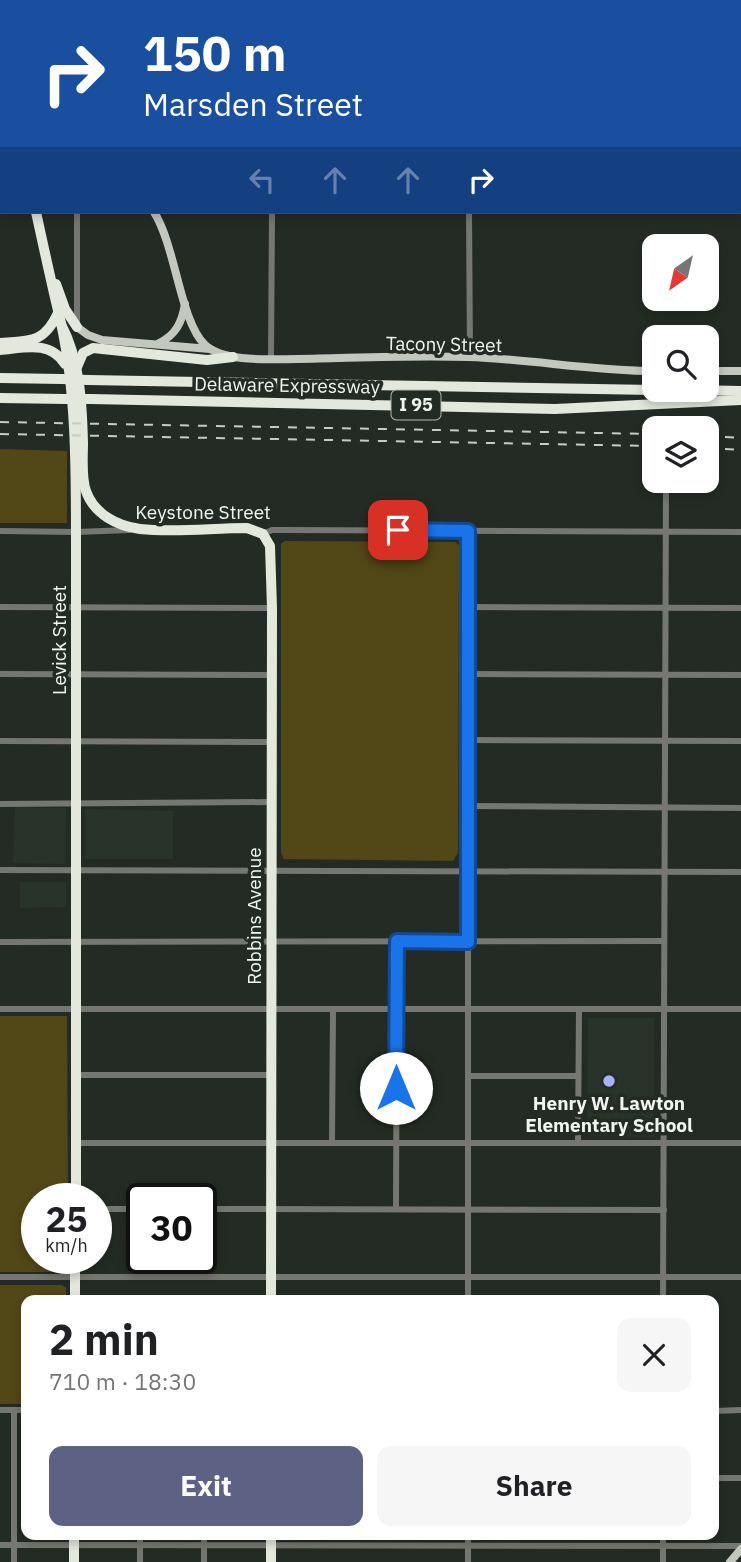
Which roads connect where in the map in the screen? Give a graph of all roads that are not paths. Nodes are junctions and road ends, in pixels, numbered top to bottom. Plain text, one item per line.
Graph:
1 (36, 214) edge
2 (77, 214) edge
3 (154, 214) edge
4 (272, 214) edge
5 (469, 214) edge
6 (46, 257) junction
7 (185, 302) junction
8 (58, 313) junction
9 (77, 327) junction
10 (0, 335) edge
11 (5, 342) edge
12 (156, 345) junction
13 (210, 349) junction
14 (0, 350) edge
15 (233, 357) junction
16 (470, 357) junction
17 (271, 359) junction
18 (72, 368) junction
19 (642, 371) edge
20 (719, 371) edge
21 (741, 371) edge
22 (0, 378) edge
23 (642, 390) edge
24 (719, 391) edge
25 (741, 391) edge
26 (0, 398) edge
27 (741, 400) edge
28 (666, 493) edge
29 (141, 529) junction
30 (0, 531) edge
31 (468, 531) junction
32 (666, 531) junction
33 (76, 532) junction
34 (741, 532) edge
35 (263, 534) junction
36 (0, 607) edge
37 (469, 607) junction
38 (76, 608) junction
39 (272, 608) junction
40 (664, 608) junction
41 (741, 608) edge
42 (0, 674) edge
43 (468, 674) junction
44 (77, 675) junction
45 (272, 675) junction
46 (664, 675) junction
47 (741, 675) edge
48 (468, 740) junction
49 (0, 741) edge
50 (271, 741) junction
51 (664, 741) junction
52 (741, 741) edge
53 (76, 742) junction
54 (272, 802) junction
55 (0, 804) edge
56 (76, 804) junction
57 (468, 806) junction
58 (663, 807) junction
59 (741, 808) edge
60 (272, 869) junction
61 (0, 870) edge
62 (76, 870) junction
63 (468, 870) junction
64 (664, 870) junction
65 (741, 872) edge
66 (272, 941) junction
67 (397, 941) junction
68 (663, 941) junction
69 (0, 942) edge
70 (76, 942) junction
71 (468, 942) junction
72 (468, 1008) junction
73 (0, 1009) edge
74 (75, 1009) junction
75 (272, 1009) junction
76 (397, 1009) junction
77 (579, 1009) junction
78 (664, 1009) junction
79 (741, 1009) edge
80 (333, 1010) junction
81 (76, 1075) junction
82 (271, 1075) junction
83 (468, 1076) junction
84 (578, 1076) junction
85 (272, 1142) junction
86 (332, 1142) junction
87 (396, 1142) junction
88 (663, 1142) junction
89 (76, 1143) junction
90 (468, 1143) junction
91 (578, 1143) junction
92 (741, 1143) edge
93 (76, 1183) edge
94 (217, 1209) edge
95 (396, 1209) junction
96 (468, 1209) junction
97 (271, 1210) junction
98 (664, 1210) junction
99 (272, 1276) junction
100 (468, 1276) junction
101 (0, 1277) edge
102 (75, 1277) junction
103 (664, 1277) junction
104 (741, 1277) edge
105 (75, 1295) edge
106 (271, 1295) edge
107 (468, 1295) edge
108 (663, 1295) edge
109 (0, 1410) edge
110 (14, 1410) junction
111 (21, 1410) edge
112 (719, 1410) edge
113 (741, 1410) edge
114 (719, 1478) edge
115 (741, 1478) edge
116 (74, 1540) edge
117 (140, 1540) edge
118 (204, 1540) edge
119 (271, 1540) edge
120 (468, 1540) edge
121 (663, 1540) edge
122 (204, 1544) junction
123 (468, 1544) junction
124 (0, 1545) edge
125 (14, 1545) junction
126 (140, 1545) junction
127 (663, 1545) junction
128 (741, 1548) edge
129 (14, 1562) edge
130 (74, 1562) edge
131 (140, 1562) edge
132 (204, 1562) edge
133 (271, 1562) edge
134 (468, 1562) edge
135 (663, 1562) edge
136 (730, 1562) edge

1 - 6 highway
2 - 9 street
3 - 7 main road
4 - 17 street
5 - 16 street
6 - 8 highway, Levick Street
6 - 9 highway
7 - 12 main road
7 - 13 main road
8 - 11 highway
8 - 18 highway, Levick Street
9 - 12 main road, Tacony Street
10 - 11 highway
12 - 13 main road, Tacony Street
13 - 15 main road, Tacony Street
14 - 18 highway
15 - 17 main road, Tacony Street
15 - 18 highway
16 - 17 main road, Tacony Street
16 - 19 main road, Tacony Street
18 - 29 highway, Levick Street
18 - 33 highway, Levick Street
20 - 21 main road
22 - 23 highway, Delaware Expressway / I 95, bridge
24 - 25 highway
26 - 27 highway, Delaware Expressway / I 95, bridge
28 - 32 street
29 - 33 street, Keystone Street
29 - 35 highway, Keystone Street
30 - 33 street, Keystone Street
31 - 32 street, Keystone Street
31 - 35 street, Keystone Street
31 - 37 street
32 - 34 street, Keystone Street
32 - 40 street
33 - 38 highway, Levick Street
35 - 39 highway, Robbins Avenue
36 - 38 street
37 - 40 street
37 - 43 street
38 - 39 street
38 - 44 highway, Levick Street
39 - 45 highway, Robbins Avenue
40 - 41 street
40 - 46 street
42 - 44 street
43 - 46 street
43 - 48 street
44 - 45 street
44 - 53 highway, Levick Street
45 - 50 highway, Robbins Avenue
46 - 47 street
46 - 51 street
48 - 51 street
48 - 57 street
49 - 53 street
50 - 53 street
50 - 54 highway, Robbins Avenue
51 - 52 street
51 - 58 street
53 - 56 highway, Levick Street
54 - 56 street
54 - 60 highway, Robbins Avenue
55 - 56 street
56 - 62 highway, Levick Street
57 - 58 street
57 - 63 street
58 - 59 street
58 - 64 street
60 - 62 street
60 - 63 street
60 - 66 highway, Robbins Avenue
61 - 62 street
62 - 70 highway, Levick Street
63 - 64 street
63 - 71 street
64 - 65 street
64 - 68 street
66 - 67 street
66 - 70 street
66 - 75 highway, Robbins Avenue
67 - 71 street
67 - 76 street
68 - 71 street
68 - 78 street
69 - 70 street
70 - 74 highway, Levick Street
71 - 72 street
72 - 76 street
72 - 77 street
72 - 83 street
73 - 74 street
74 - 75 street
74 - 81 highway, Levick Street
75 - 80 street
75 - 82 highway, Robbins Avenue
76 - 80 street
76 - 87 street
77 - 78 street
77 - 84 street
78 - 79 street
78 - 88 street
80 - 86 street
81 - 82 street
81 - 89 highway, Levick Street
82 - 85 highway, Robbins Avenue
83 - 84 street
83 - 90 street
84 - 91 street
85 - 86 street
85 - 89 street
85 - 97 highway, Robbins Avenue
86 - 87 street
87 - 90 street
87 - 95 street
88 - 91 street
88 - 92 street
88 - 98 street
89 - 93 highway, Levick Street
90 - 91 street
90 - 96 street
94 - 97 street
95 - 96 street
95 - 97 street
96 - 98 street
96 - 100 street
97 - 99 highway, Robbins Avenue
98 - 103 street
99 - 100 street
99 - 102 street
99 - 106 highway, Robbins Avenue
100 - 103 street
100 - 107 street
101 - 102 street
102 - 105 highway
103 - 104 street
103 - 108 street
109 - 110 street
110 - 111 street
110 - 125 street
112 - 113 street
114 - 115 street
116 - 125 street
116 - 126 street
116 - 130 highway
117 - 126 street
118 - 122 street
119 - 122 street
119 - 123 street
119 - 133 highway
120 - 123 street
121 - 127 street
122 - 126 street
122 - 132 street
123 - 127 street
123 - 134 street
124 - 125 street
125 - 129 street
126 - 131 street
127 - 128 street
127 - 135 street
128 - 136 main road

